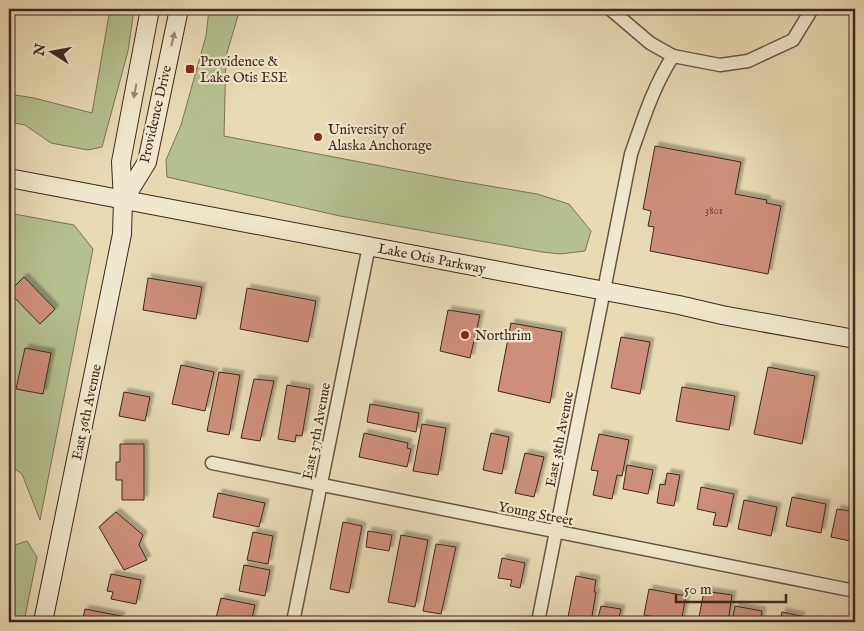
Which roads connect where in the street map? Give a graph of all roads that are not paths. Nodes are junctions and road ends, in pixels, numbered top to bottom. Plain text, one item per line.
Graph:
1 (150, 9) edge
2 (179, 9) edge
3 (610, 9) edge
4 (812, 9) edge
5 (673, 56) junction
6 (9, 178) edge
7 (123, 201) junction
8 (369, 246) junction
9 (604, 291) junction
10 (855, 339) edge
11 (212, 462) dead end
12 (321, 484) junction
13 (556, 532) junction
14 (855, 591) edge
15 (43, 622) edge
16 (293, 622) edge
17 (538, 622) edge

1 -> 7 main road, Providence Drive
7 -> 2 main road, Providence Drive
3 - 5 street
4 - 5 street
5 - 9 street, East 38th Avenue
6 - 7 main road, Lake Otis Parkway
7 - 8 main road, Lake Otis Parkway
7 - 15 main road, East 36th Avenue
8 - 9 main road, Lake Otis Parkway
8 - 12 street, East 37th Avenue
9 - 10 main road, Lake Otis Parkway
9 - 13 street, East 38th Avenue
11 - 12 street, Young Street
12 - 13 street, Young Street
12 - 16 street, East 37th Avenue
13 - 14 street, Young Street
13 - 17 street, East 38th Avenue

